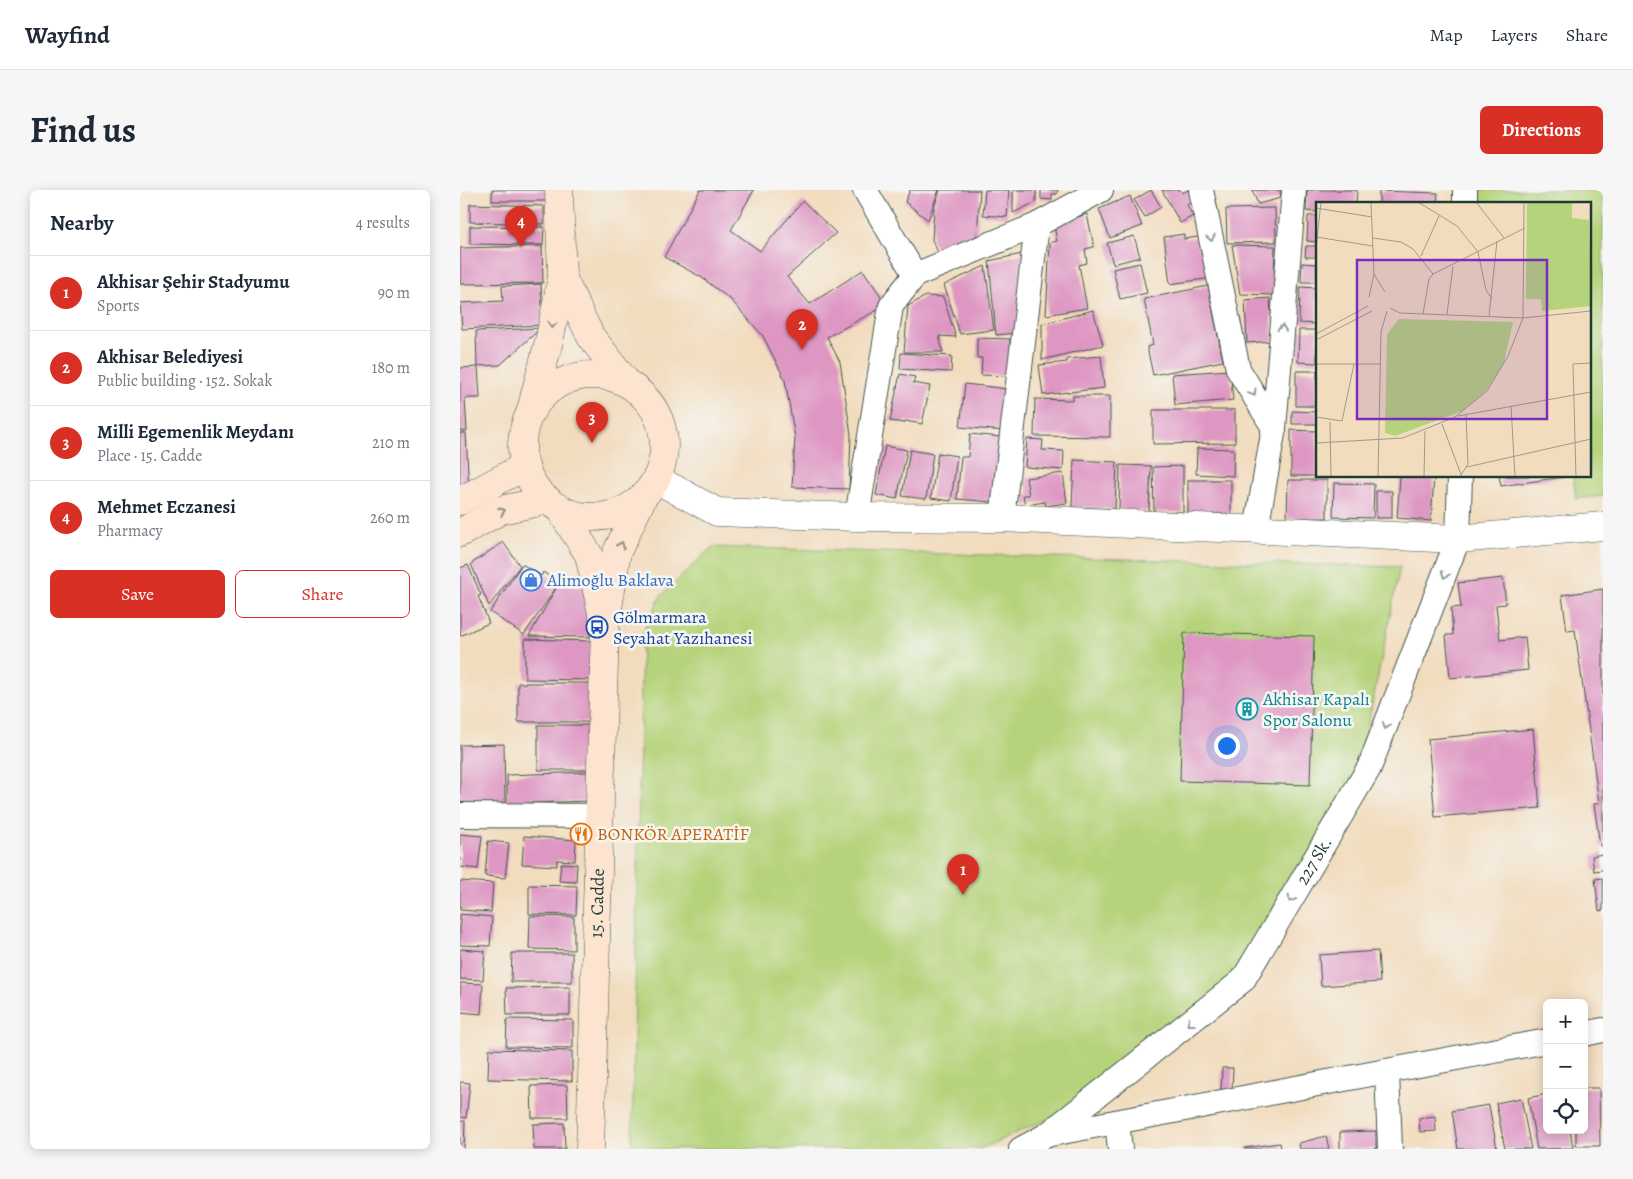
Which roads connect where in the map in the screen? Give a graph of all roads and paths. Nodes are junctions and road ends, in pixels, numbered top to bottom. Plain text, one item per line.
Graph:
1 (559, 190) edge
2 (865, 190) edge
3 (1101, 190) edge
4 (1201, 190) edge
5 (1294, 190) edge
6 (1037, 225) junction
7 (915, 275) junction
8 (562, 277) junction
9 (627, 383) junction
10 (530, 412) junction
11 (1274, 428) junction
12 (525, 466) junction
13 (1460, 478) edge
14 (650, 488) junction
15 (460, 501) edge
16 (554, 504) junction
17 (857, 517) junction
18 (1002, 518) junction
19 (1603, 526) edge
20 (1256, 530) junction
21 (460, 534) edge
22 (1458, 540) junction
23 (605, 627) junction
24 (460, 815) edge
25 (600, 816) junction
26 (1603, 1030) edge
27 (1588, 1033) edge
28 (1543, 1042) edge
29 (1387, 1071) junction
30 (1117, 1122) junction
31 (1047, 1135) junction
32 (590, 1149) edge
33 (1021, 1149) edge
34 (1120, 1149) edge
35 (1390, 1149) edge

1 - 8 main road
2 - 7 street
3 - 6 street
4 -> 11 street
11 -> 5 street
6 - 7 street
6 - 18 street
7 - 17 street
8 - 9 main road
8 -> 10 main road
9 - 10 main road
9 - 14 main road
10 - 12 main road
11 - 20 street
12 - 15 main road
12 - 16 main road
13 - 22 street, 227 Sk.
14 - 16 main road
14 - 17 street
23 -> 14 main road, 15. Cadde
21 -> 16 main road
16 - 23 main road, 15. Cadde
17 - 18 street
18 - 20 street
19 - 22 street
20 - 22 street
22 -> 31 street, 227 Sk.
23 - 25 main road, 15. Cadde
24 - 25 street
25 - 32 main road, 15. Cadde
26 - 27 street
28 - 29 street
29 - 30 street
29 - 35 street
30 - 31 street
30 - 34 street
31 - 33 street, 227 Sk.

